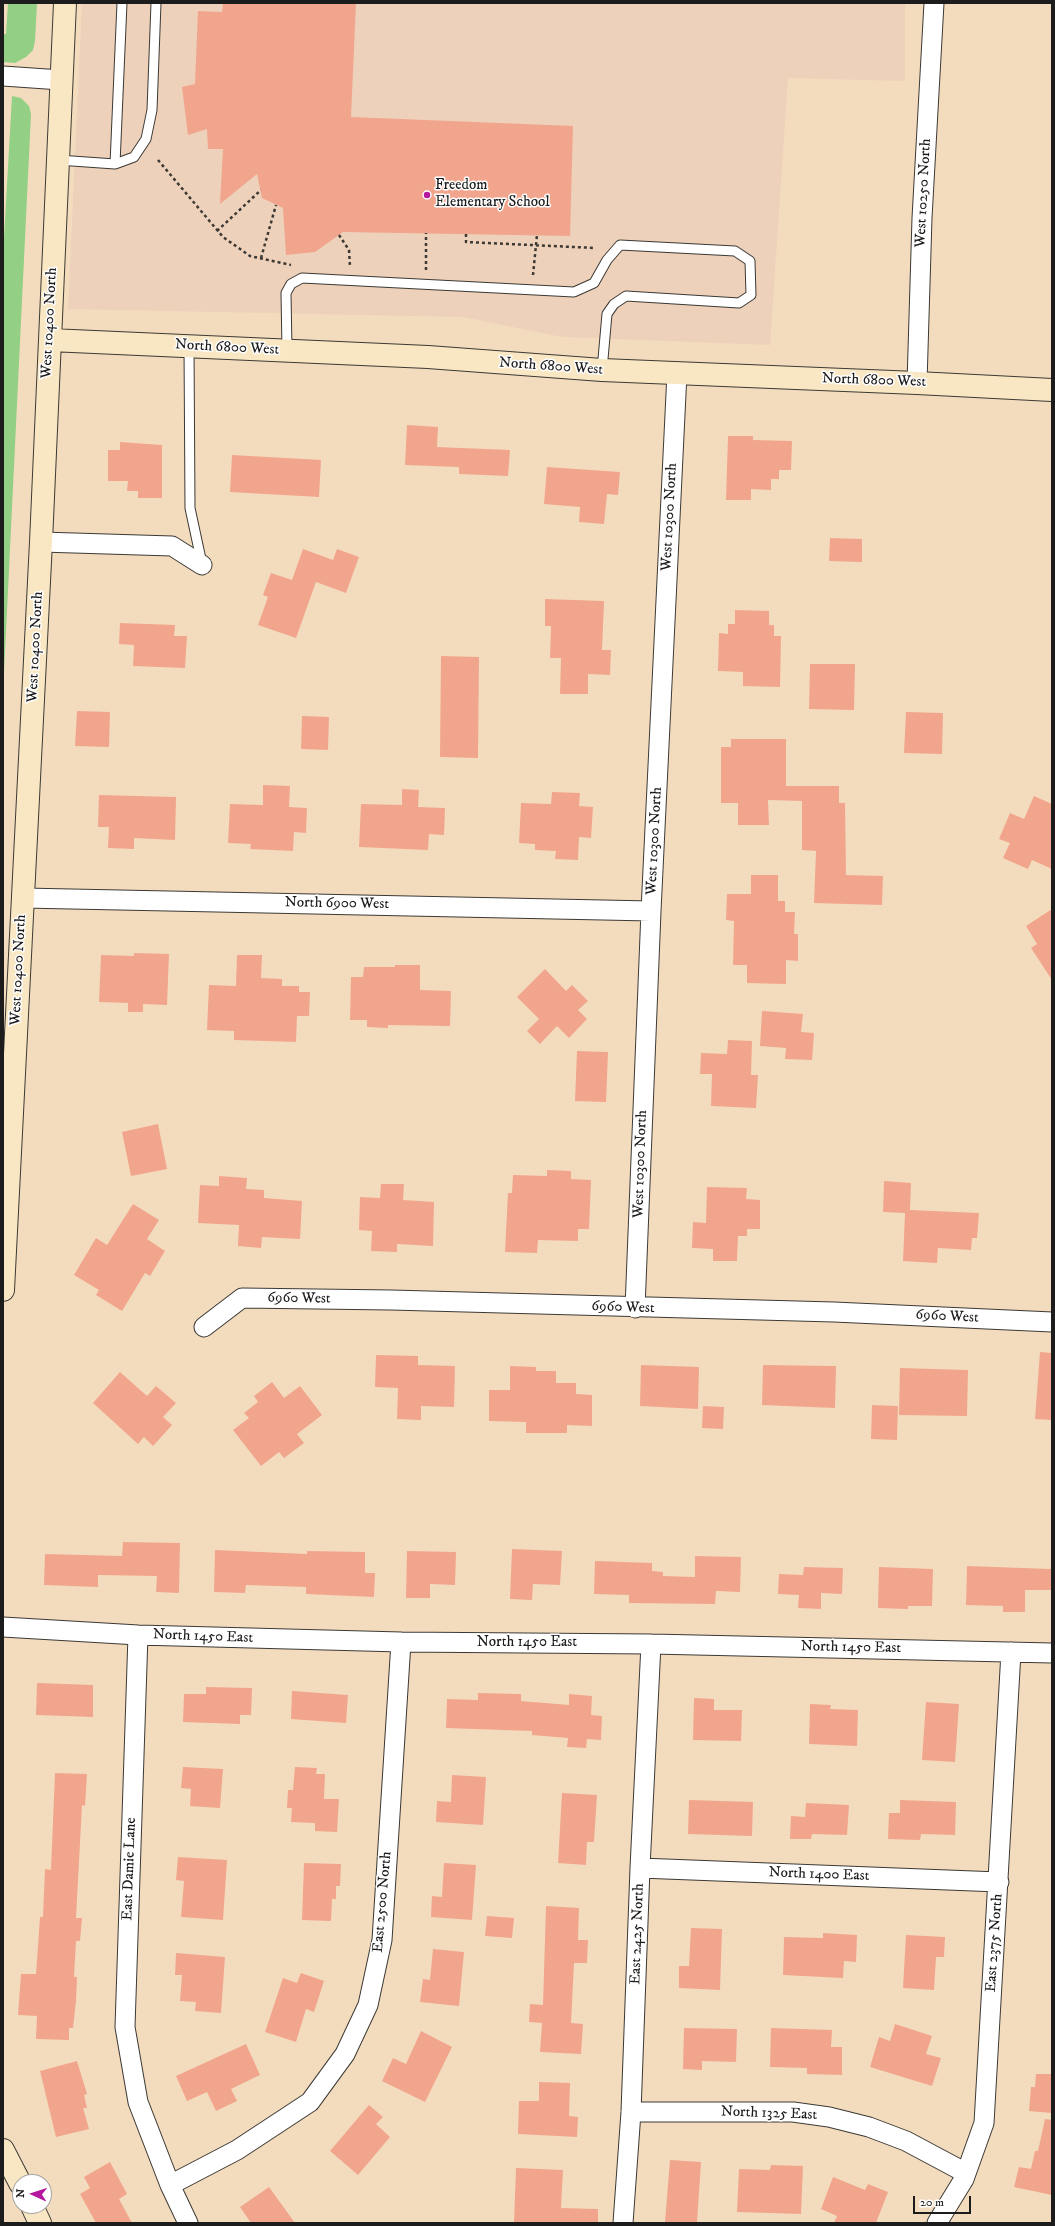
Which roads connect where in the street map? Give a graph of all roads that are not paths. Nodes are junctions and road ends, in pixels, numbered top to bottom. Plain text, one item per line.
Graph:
1 (65, 3) edge
2 (122, 3) edge
3 (156, 3) edge
4 (934, 3) edge
5 (3, 76) edge
6 (61, 80) junction
7 (58, 160) junction
8 (115, 164) junction
9 (50, 340) junction
10 (188, 346) junction
11 (287, 350) junction
12 (602, 370) junction
13 (677, 373) junction
14 (917, 382) junction
15 (1052, 390) edge
16 (41, 542) junction
17 (202, 565) joint
18 (23, 898) junction
19 (651, 911) junction
20 (3, 1290) edge
21 (635, 1308) junction
22 (1052, 1322) edge
23 (204, 1327) dead end
24 (3, 1627) edge
25 (138, 1636) junction
26 (401, 1642) junction
27 (651, 1644) junction
28 (1011, 1652) junction
29 (1052, 1653) edge
30 (640, 1868) junction
31 (999, 1882) junction
32 (632, 2112) junction
33 (3, 2150) edge
34 (966, 2173) junction
35 (15, 2174) edge
36 (170, 2185) junction
37 (188, 2223) edge
38 (623, 2223) edge
39 (937, 2223) edge

1 - 6 street, West 10400 North
2 - 8 lane
3 - 8 lane
4 - 14 street, West 10250 North
5 - 6 street
6 - 7 street, West 10400 North
7 - 8 lane
7 - 9 street, West 10400 North
9 - 10 street, North 6800 West
9 - 16 street, West 10400 North
10 - 11 street, North 6800 West
10 - 17 lane
11 - 12 street, North 6800 West
11 - 12 lane
12 - 13 street, North 6800 West
13 - 14 street, North 6800 West
13 - 19 street, West 10300 North
14 - 15 street, North 6800 West
16 - 17 street
16 - 18 street, West 10400 North
18 - 19 street, North 6900 West
18 - 20 street, West 10400 North
19 - 21 street, West 10300 North
21 - 22 street, 6960 West
21 - 23 street, 6960 West
24 - 25 street, North 1450 East
25 - 26 street, North 1450 East
25 - 36 street, East Damie Lane
26 - 27 street, North 1450 East
26 - 36 street, East 2500 North
27 - 28 street, North 1450 East
27 - 30 street, East 2425 North
28 - 29 street, North 1450 East
28 - 31 street, East 2375 North
30 - 31 street, North 1400 East
30 - 32 street, East 2425 North
31 - 34 street, East 2375 North
32 - 34 street, North 1325 East
32 - 38 street, East 2425 North
33 - 35 street
34 - 39 street, East 2375 North
36 - 37 street, East Damie Lane

